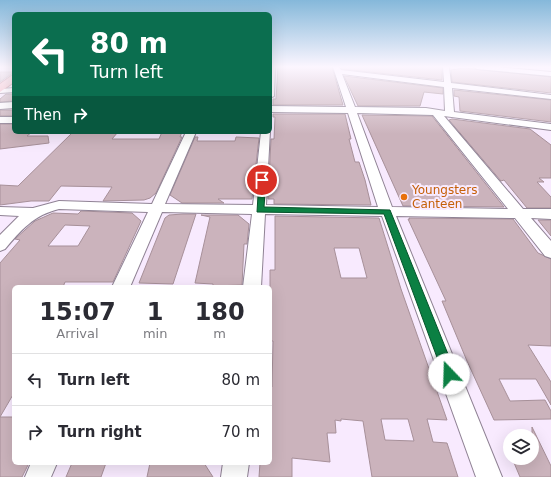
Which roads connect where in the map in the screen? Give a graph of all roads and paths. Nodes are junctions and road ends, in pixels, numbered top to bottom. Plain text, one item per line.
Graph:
1 (345, 89) edge
2 (448, 89) edge
3 (493, 89) edge
4 (551, 96) edge
5 (12, 105) edge
6 (0, 106) edge
7 (272, 109) edge
8 (351, 109) junction
9 (436, 112) junction
10 (450, 114) junction
11 (0, 120) edge
12 (12, 120) edge
13 (534, 125) junction
14 (551, 127) edge
15 (190, 134) edge
16 (266, 134) edge
17 (551, 138) edge
18 (155, 208) junction
19 (260, 210) junction
20 (0, 211) edge
21 (32, 212) junction
22 (387, 212) junction
23 (519, 214) junction
24 (551, 214) edge
25 (0, 245) edge
26 (551, 252) edge
27 (122, 285) edge
28 (252, 285) edge
29 (43, 465) edge
30 (236, 465) edge
31 (38, 477) edge
32 (234, 477) edge
33 (489, 477) edge

1 - 8 street
2 - 10 street
3 - 4 street
5 - 6 street
7 - 8 street
8 - 9 street
8 - 22 street
9 - 10 street
9 - 23 street
10 - 13 street
11 - 12 street
13 - 14 street
13 - 17 street
15 - 18 street
16 - 19 street
18 - 19 street
18 - 21 street
18 - 27 street
19 - 22 street
19 - 28 street
20 - 21 street
21 - 25 street
22 - 23 street
22 - 33 street
23 - 24 street
23 - 26 street
29 - 31 street
30 - 32 street

